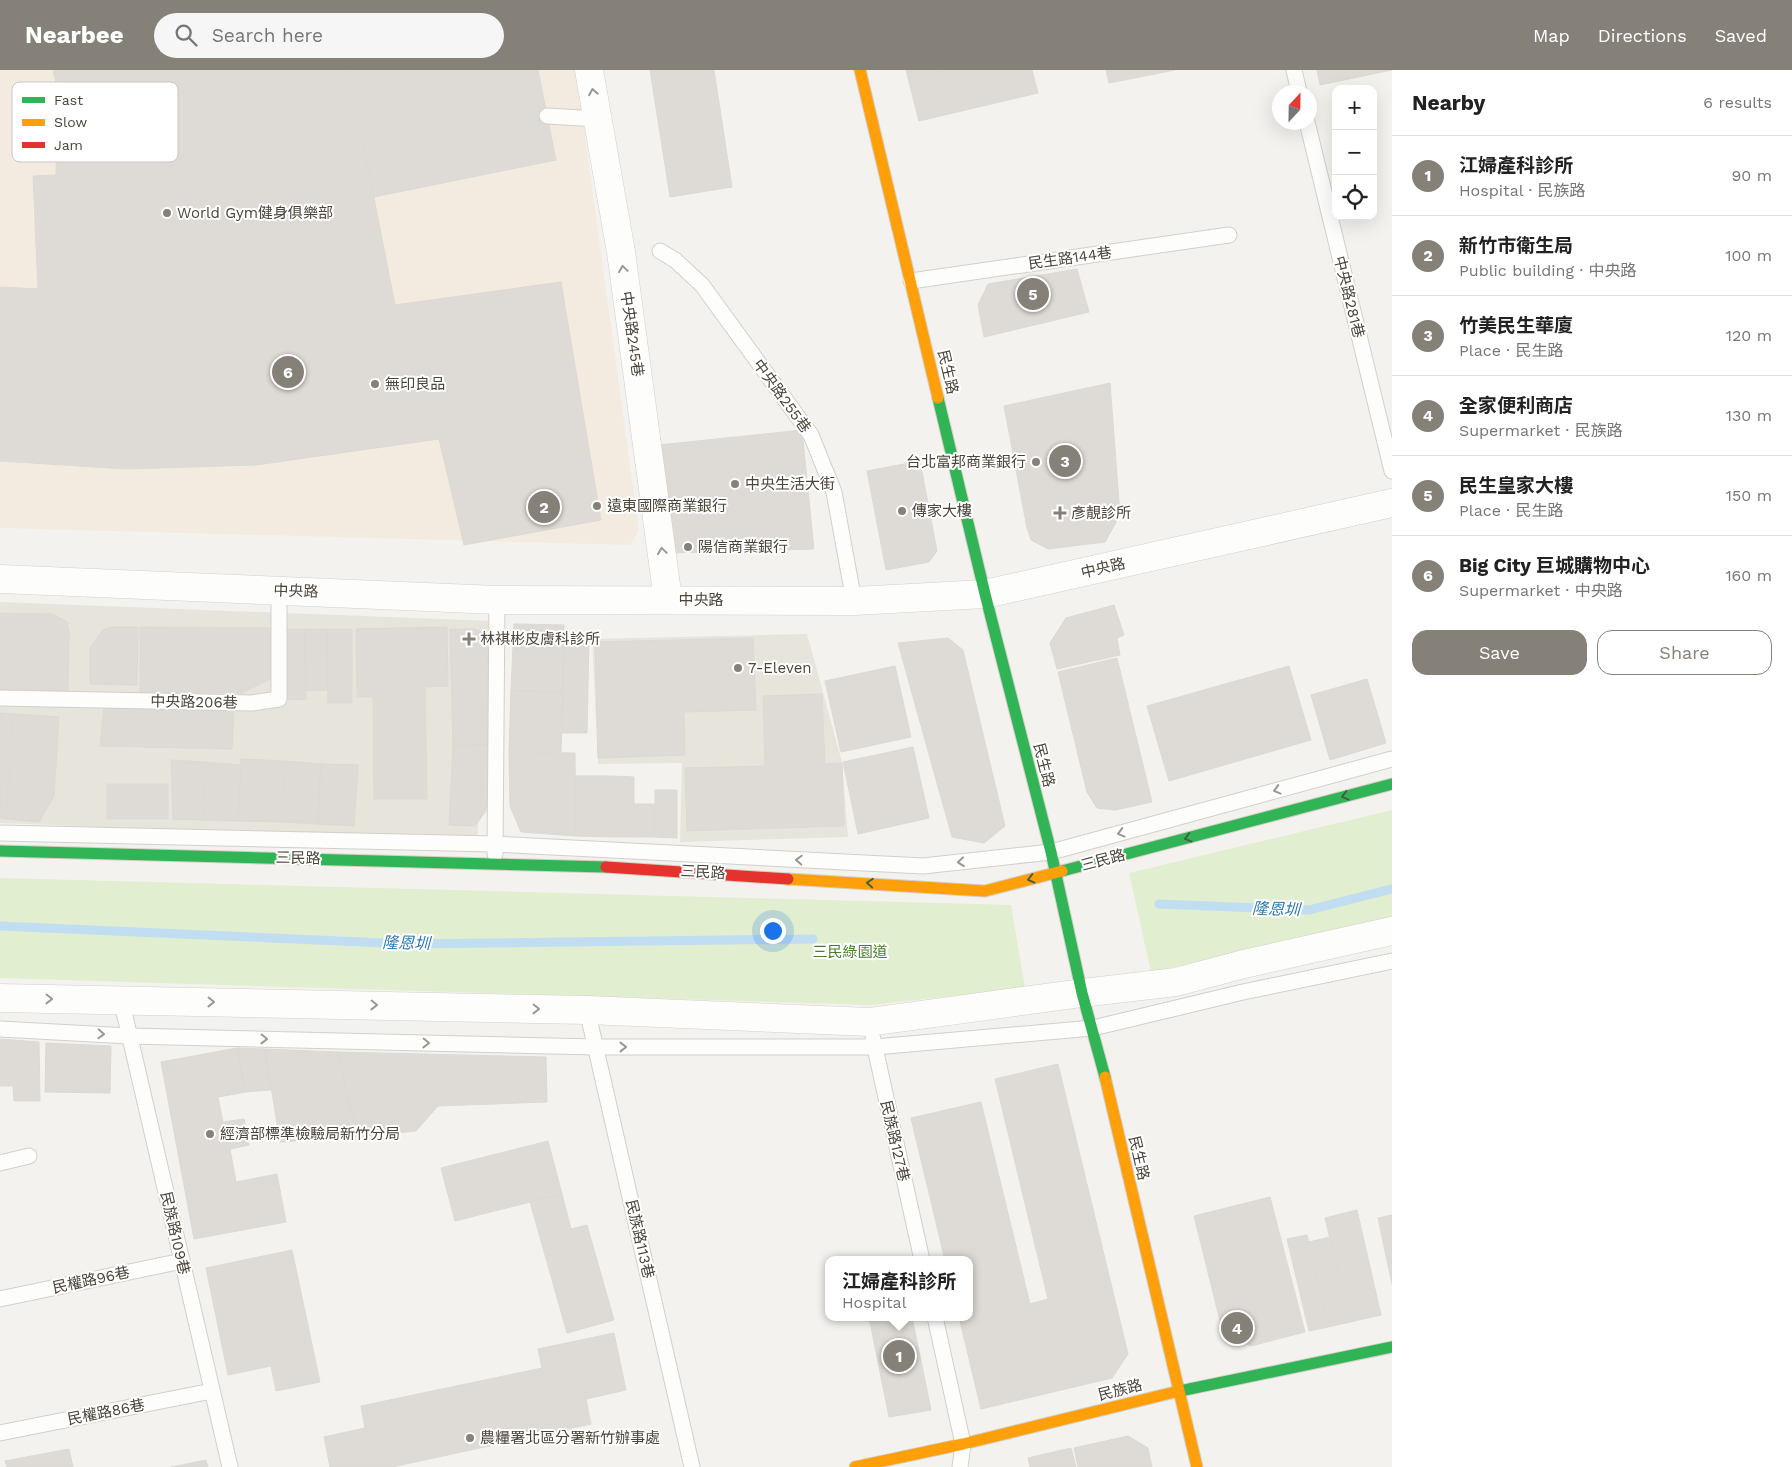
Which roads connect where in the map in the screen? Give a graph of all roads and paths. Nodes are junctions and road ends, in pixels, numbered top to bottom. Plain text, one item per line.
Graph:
1 (589, 70) edge
2 (860, 70) edge
3 (1294, 70) edge
4 (1297, 85) edge
5 (547, 116) dead end
6 (598, 119) junction
7 (1309, 130) edge
8 (1229, 235) dead end
9 (660, 252) dead end
10 (910, 281) junction
11 (1392, 471) edge
12 (1392, 503) edge
13 (0, 579) edge
14 (279, 590) junction
15 (985, 594) junction
16 (497, 600) junction
17 (668, 600) junction
18 (854, 601) junction
19 (0, 698) edge
20 (1392, 759) edge
21 (1392, 784) edge
22 (0, 833) edge
23 (69, 834) junction
24 (495, 844) junction
25 (0, 851) edge
26 (68, 852) junction
27 (1051, 852) junction
28 (495, 863) junction
29 (1055, 873) junction
30 (1392, 931) edge
31 (1392, 961) edge
32 (1082, 993) junction
33 (0, 998) edge
34 (120, 999) junction
35 (587, 1010) junction
36 (1093, 1028) junction
37 (0, 1029) edge
38 (872, 1034) junction
39 (129, 1036) junction
40 (596, 1047) junction
41 (28, 1156) dead end
42 (0, 1163) edge
43 (921, 1256) edge
44 (182, 1261) junction
45 (0, 1298) edge
46 (936, 1321) edge
47 (1392, 1347) edge
48 (212, 1390) junction
49 (1179, 1391) junction
50 (0, 1433) edge
51 (964, 1444) junction
52 (230, 1467) edge
53 (692, 1467) edge
54 (855, 1467) edge
55 (960, 1467) edge
56 (1197, 1467) edge

6 -> 1 street, 中央路245巷
2 - 10 street, 民生路
3 - 4 lane
5 - 6 lane
17 -> 6 street, 中央路245巷
7 - 11 lane, 中央路281巷
8 - 10 lane, 民生路144巷
9 - 18 lane, 中央路255巷
10 - 15 street, 民生路
12 - 15 street, 中央路
13 - 14 street, 中央路
14 - 16 street, 中央路
14 - 19 lane, 中央路206巷
15 - 18 street, 中央路
15 - 27 street, 民生路
16 - 17 street, 中央路
16 - 24 lane
17 - 18 street, 中央路
20 -> 27 lane, 三民路
21 -> 29 street, 三民路
22 - 23 lane, 三民路
23 - 24 lane, 三民路
23 - 26 lane
27 -> 24 lane, 三民路
24 - 28 lane
25 - 26 street, 三民路
26 - 28 street, 三民路
27 - 29 street, 民生路
29 -> 28 street, 三民路
29 - 32 street, 民生路
30 - 32 street
31 - 36 lane
32 - 36 street, 民生路
32 - 38 street
33 -> 34 street
34 -> 35 street
34 - 39 lane, 民族路109巷
35 - 38 street
35 - 40 lane, 民族路113巷
36 - 38 lane
36 - 49 street, 民生路
37 -> 39 lane
40 -> 38 lane
38 - 43 lane, 民族路127巷
39 -> 40 lane
39 - 44 lane, 民族路109巷
40 - 53 lane, 民族路113巷
41 - 42 lane
44 - 45 lane, 民權路96巷
44 - 48 lane, 民族路109巷
46 - 51 lane
47 - 49 street, 民族路
48 - 50 lane, 民權路86巷
48 - 52 lane, 民族路109巷
49 - 51 street, 民族路
49 - 56 street, 民生路
51 - 54 street, 民族路
51 - 55 lane

